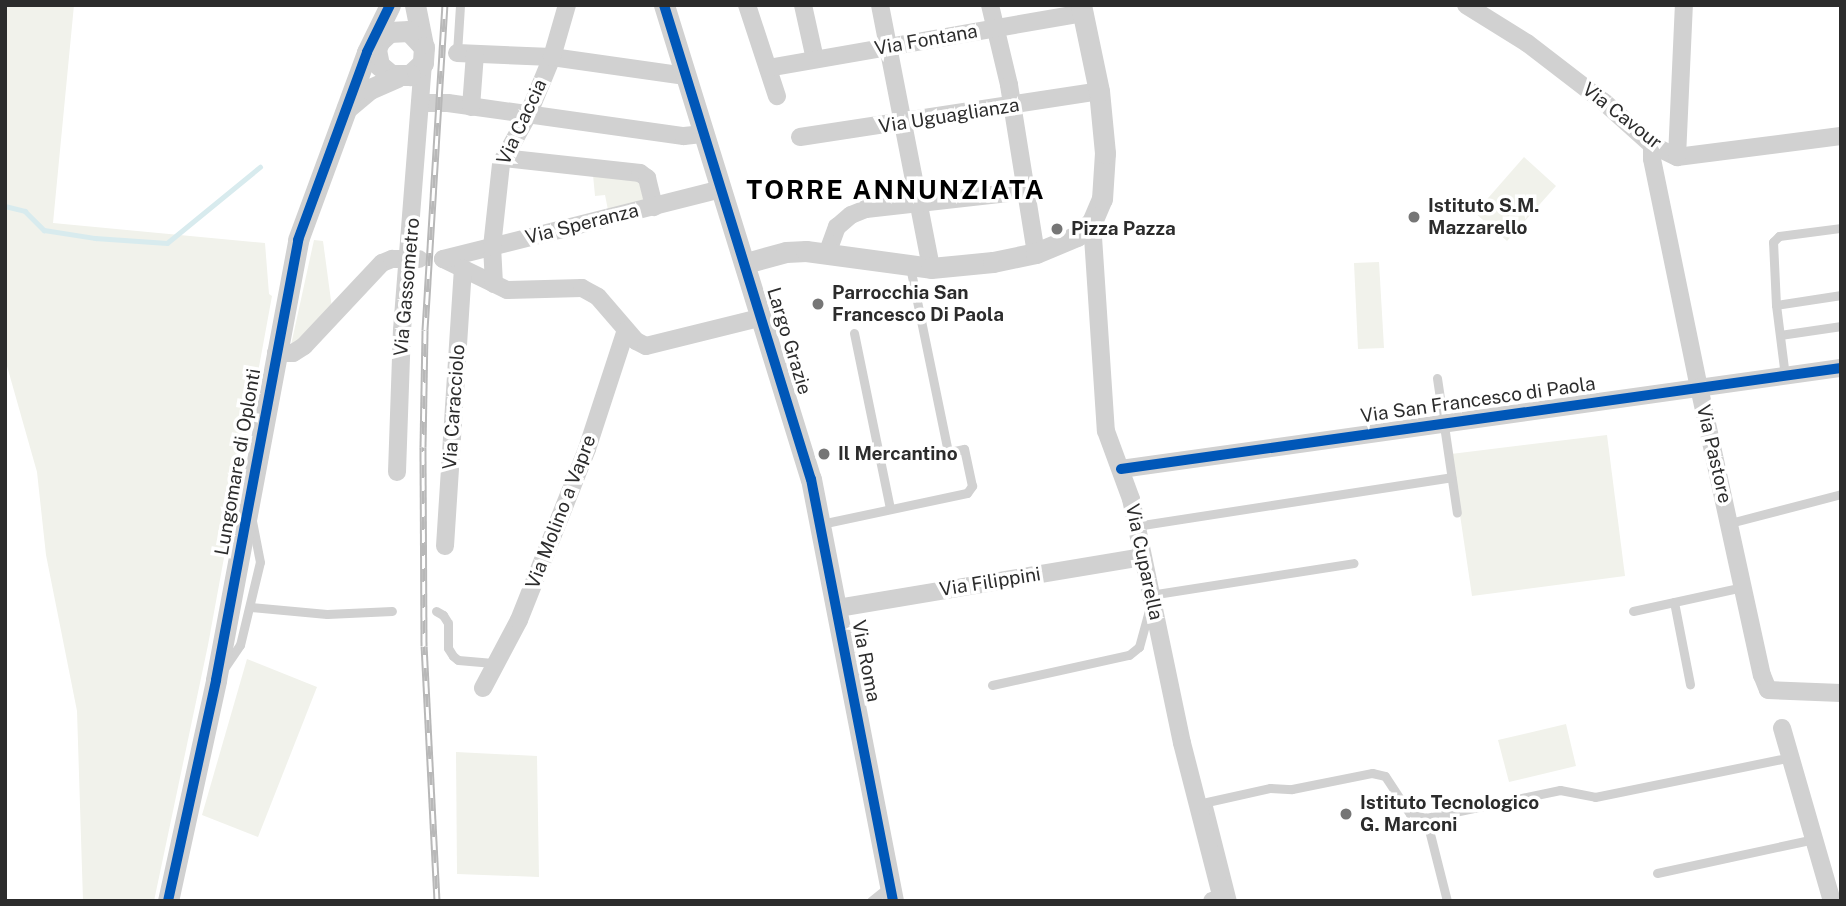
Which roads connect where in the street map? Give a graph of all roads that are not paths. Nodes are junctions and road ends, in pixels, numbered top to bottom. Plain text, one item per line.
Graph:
1 (415, 5) edge
2 (460, 5) edge
3 (567, 5) edge
4 (664, 5) edge
5 (747, 5) edge
6 (803, 5) edge
7 (880, 5) edge
8 (990, 5) edge
9 (1466, 5) edge
10 (1684, 5) edge
11 (1083, 9) edge
12 (997, 28) junction
13 (380, 31) edge
14 (889, 47) junction
15 (466, 53) junction
16 (423, 55) junction
17 (552, 57) junction
18 (815, 59) junction
19 (768, 68) junction
20 (686, 76) junction
21 (401, 77) junction
22 (1099, 91) junction
23 (777, 96) dead end
24 (422, 103) junction
25 (471, 107) junction
26 (1013, 107) junction
27 (347, 108) junction
28 (528, 115) junction
29 (905, 123) junction
30 (704, 134) junction
31 (1841, 136) edge
32 (800, 137) dead end
33 (1652, 145) junction
34 (1677, 157) junction
35 (504, 158) junction
36 (722, 189) junction
37 (1026, 191) junction
38 (920, 203) junction
39 (654, 207) junction
40 (1092, 222) junction
41 (1841, 228) edge
42 (492, 247) junction
43 (1036, 253) junction
44 (827, 254) junction
45 (415, 258) junction
46 (746, 263) junction
47 (920, 267) junction
48 (463, 269) junction
49 (495, 284) junction
50 (1841, 295) edge
51 (1776, 305) junction
52 (763, 317) junction
53 (1841, 326) edge
54 (626, 330) junction
55 (854, 333) dead end
56 (1780, 335) junction
57 (276, 353) junction
58 (1841, 368) edge
59 (1786, 376) junction
60 (1437, 379) dead end
61 (1699, 387) junction
62 (1443, 423) junction
63 (798, 429) joint
64 (1121, 468) junction
65 (397, 472) dead end
66 (1451, 477) junction
67 (1841, 494) edge
68 (248, 505) junction
69 (890, 508) junction
70 (1457, 513) dead end
71 (1730, 523) junction
72 (821, 524) junction
73 (1136, 526) junction
74 (445, 546) dead end
75 (1142, 557) junction
76 (1353, 563) dead end
77 (1743, 587) junction
78 (1151, 598) junction
79 (1674, 602) junction
80 (251, 607) junction
81 (838, 608) junction
82 (392, 611) dead end
83 (436, 611) dead end
84 (1633, 611) dead end
85 (497, 663) junction
86 (216, 680) junction
87 (1690, 684) dead end
88 (992, 685) dead end
89 (484, 688) dead end
90 (1841, 693) edge
91 (1782, 728) dead end
92 (1791, 757) junction
93 (1426, 818) junction
94 (1814, 839) junction
95 (1657, 873) dead end
96 (891, 893) edge
97 (1222, 900) edge
98 (168, 901) edge
99 (871, 901) edge
100 (1447, 901) edge
101 (1832, 901) edge

1 - 16 street
2 - 15 lane
3 - 17 street, Via Caccia
4 - 20 street, Largo Grazie
5 - 19 street
6 - 18 street
7 - 14 street
8 - 12 street
9 - 33 street, Via Cavour
10 - 34 street
11 - 12 street, Via Fontana
11 - 22 street
12 - 14 street, Via Fontana
12 - 26 street
13 - 16 street
13 - 21 street
13 - 27 street, Lungomare di Oplonti
14 - 18 street, Via Fontana
14 - 29 street
15 - 17 street
15 - 25 street
16 - 21 street
16 - 24 street, Via Gassometro
17 - 20 street
17 - 28 street, Via Caccia
18 - 19 street, Via Fontana
19 - 23 street
20 - 30 street, Largo Grazie
21 - 24 street
21 - 27 street
22 - 26 street, Via Uguaglianza
22 - 40 street
24 - 25 street
24 - 45 street, Via Gassometro
25 - 28 street
26 - 29 street, Via Uguaglianza
26 - 37 street
27 - 57 street, Lungomare di Oplonti
28 - 30 street
28 - 35 street, Via Caccia
29 - 32 street, Via Uguaglianza
29 - 38 street
30 - 36 street, Largo Grazie
31 - 34 street, Via Cavour
33 - 34 street, Via Cavour
33 - 61 street, Via Pastore
35 - 39 street
35 - 42 street, Via Caccia
36 - 39 street, Via Speranza
36 - 46 street, Largo Grazie
37 - 38 street
37 - 43 street
38 - 44 street
38 - 47 street
39 - 42 street, Via Speranza
40 - 43 street
40 - 64 street, Via Cuparella
41 - 51 lane
42 - 48 street, Via Speranza
42 - 49 street, Via Caccia
43 - 47 street
44 - 46 street
44 - 47 street
45 - 57 street
45 - 65 street, Via Gassometro
46 - 52 street, Largo Grazie
47 - 69 lane
48 - 49 street
48 - 74 street, Via Caracciolo
49 - 54 street
50 - 51 lane
51 - 56 lane
52 - 54 street
52 - 63 street, Largo Grazie
53 - 56 lane
54 - 85 street, Via Molino a Vapre
55 - 69 lane
56 - 59 lane
57 - 68 street, Lungomare di Oplonti
58 - 59 street, Via San Francesco di Paola
59 - 61 street, Via San Francesco di Paola
60 - 62 lane
61 - 62 street, Via San Francesco di Paola
61 - 71 street, Via Pastore
62 - 64 street, Via San Francesco di Paola
62 - 66 lane
63 - 72 street, Via Roma
64 - 73 street, Via Cuparella
66 - 70 lane
66 - 73 lane
67 - 71 lane
68 - 80 lane
68 - 86 street, Lungomare di Oplonti
69 - 72 lane
71 - 77 street, Via Pastore
72 - 81 street, Via Roma
73 - 75 street, Via Cuparella
75 - 78 street, Via Cuparella
75 - 81 street, Via Filippini
76 - 78 lane
77 - 79 lane
77 - 90 street, Via Pastore
78 - 88 lane
78 - 97 street, Via Cuparella
79 - 84 lane
79 - 87 lane
80 - 82 lane
80 - 86 lane
81 - 96 street, Via Roma
83 - 85 lane
85 - 89 street, Via Molino a Vapre
86 - 98 street, Lungomare di Oplonti
91 - 92 street
92 - 93 lane
92 - 94 street
93 - 97 lane
93 - 100 lane
94 - 95 lane
94 - 101 street
96 - 99 lane

